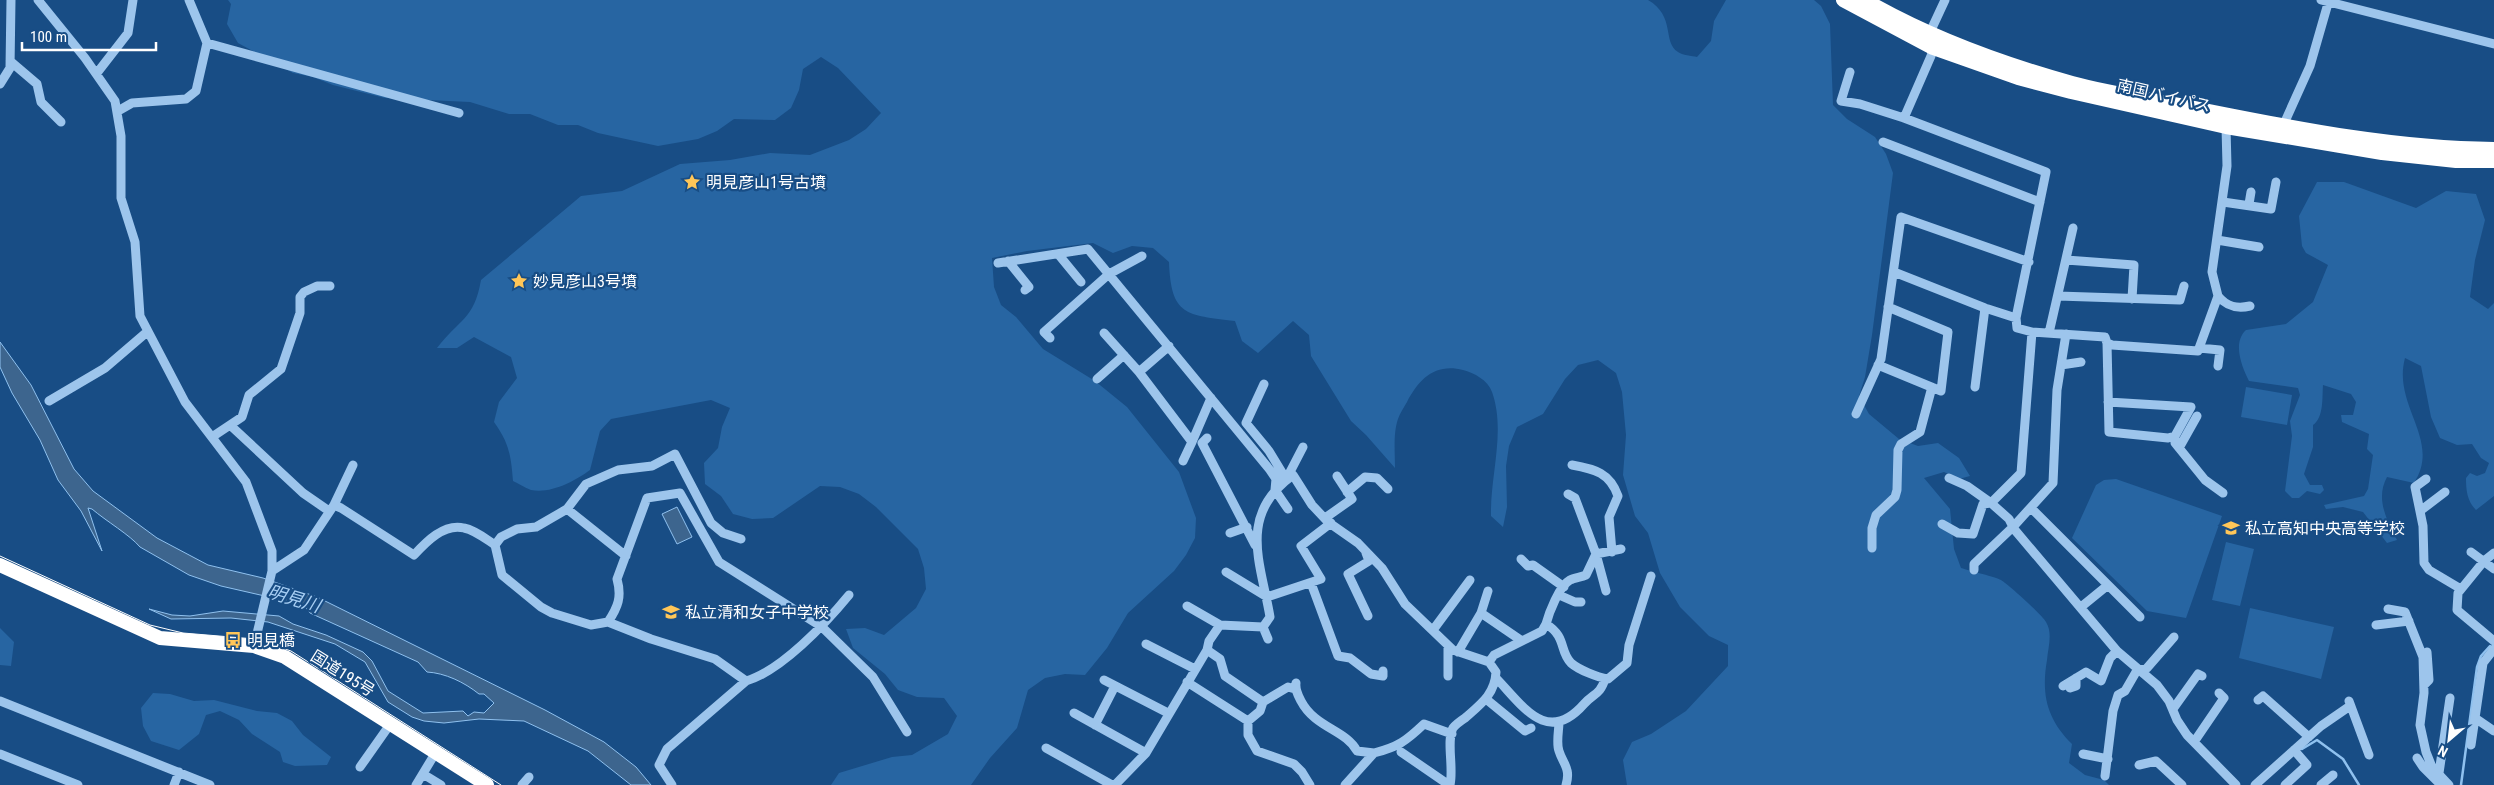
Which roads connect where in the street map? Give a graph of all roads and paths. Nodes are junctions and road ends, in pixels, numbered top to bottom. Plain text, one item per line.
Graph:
1 (11, 0) edge
2 (38, 0) edge
3 (133, 0) edge
4 (189, 0) edge
5 (1843, 0) edge
6 (1865, 0) edge
7 (1945, 0) edge
8 (2326, 1) edge
9 (1933, 41) junction
10 (207, 43) junction
11 (2494, 44) edge
12 (10, 62) junction
13 (1850, 72) dead end
14 (97, 73) junction
15 (0, 84) edge
16 (118, 111) junction
17 (459, 113) dead end
18 (1904, 118) junction
19 (61, 122) dead end
20 (2283, 126) junction
21 (2226, 127) junction
22 (1883, 142) dead end
23 (2494, 149) edge
24 (2494, 162) edge
25 (2276, 182) dead end
26 (2251, 192) dead end
27 (2040, 202) junction
28 (2223, 202) junction
29 (2249, 204) junction
30 (2073, 228) dead end
31 (2217, 240) junction
32 (2259, 247) dead end
33 (1058, 254) junction
34 (1142, 256) dead end
35 (2066, 260) junction
36 (1008, 261) junction
37 (2029, 262) junction
38 (998, 263) dead end
39 (1894, 272) junction
40 (1109, 274) junction
41 (1081, 282) dead end
42 (330, 286) dead end
43 (2184, 286) dead end
44 (1026, 290) dead end
45 (2058, 296) junction
46 (2218, 296) junction
47 (2132, 299) junction
48 (2250, 306) dead end
49 (1888, 307) junction
50 (1985, 308) junction
51 (2016, 318) junction
52 (148, 332) junction
53 (1104, 332) dead end
54 (2032, 332) junction
55 (2050, 333) junction
56 (2066, 334) junction
57 (1050, 338) dead end
58 (2106, 343) junction
59 (1169, 346) junction
60 (2199, 348) junction
61 (1124, 355) junction
62 (2081, 362) dead end
63 (1878, 365) junction
64 (2061, 365) junction
65 (2218, 366) dead end
66 (1139, 372) junction
67 (1096, 379) dead end
68 (1264, 384) dead end
69 (1932, 387) junction
70 (1975, 387) dead end
71 (1211, 398) junction
72 (49, 401) dead end
73 (2108, 402) junction
74 (1856, 414) dead end
75 (2197, 416) dead end
76 (230, 425) junction
77 (2175, 436) junction
78 (212, 437) junction
79 (1206, 438) dead end
80 (1192, 442) junction
81 (1303, 447) dead end
82 (2179, 448) junction
83 (1269, 451) junction
84 (1183, 461) dead end
85 (353, 465) dead end
86 (1572, 465) dead end
87 (1291, 474) junction
88 (1337, 476) dead end
89 (1948, 478) dead end
90 (1276, 479) junction
91 (2426, 479) dead end
92 (1388, 489) dead end
93 (1275, 490) junction
94 (1347, 492) junction
95 (2445, 492) dead end
96 (2222, 493) dead end
97 (1568, 494) dead end
98 (1991, 503) junction
99 (331, 508) junction
100 (2031, 508) junction
101 (567, 509) junction
102 (1288, 509) dead end
103 (2420, 511) junction
104 (1328, 521) junction
105 (1942, 524) dead end
106 (1247, 527) junction
107 (2013, 527) junction
108 (1230, 533) dead end
109 (741, 539) dead end
110 (496, 544) junction
111 (1256, 545) junction
112 (1872, 548) dead end
113 (1365, 550) junction
114 (2471, 552) dead end
115 (2494, 553) edge
116 (1596, 554) junction
117 (626, 556) junction
118 (1521, 559) dead end
119 (2484, 561) junction
120 (0, 565) edge
121 (2494, 569) edge
122 (1974, 570) dead end
123 (1226, 572) dead end
124 (272, 574) junction
125 (1651, 576) dead end
126 (1470, 580) dead end
127 (1311, 583) junction
128 (2108, 585) junction
129 (2461, 589) junction
130 (1488, 591) dead end
131 (1561, 591) junction
132 (1606, 592) dead end
133 (849, 595) dead end
134 (1266, 597) junction
135 (1581, 602) dead end
136 (1187, 606) dead end
137 (2081, 607) junction
138 (2388, 608) dead end
139 (1481, 613) junction
140 (1368, 616) dead end
141 (2140, 617) dead end
142 (2408, 621) junction
143 (608, 622) junction
144 (1546, 624) junction
145 (1220, 625) junction
146 (2376, 625) dead end
147 (822, 627) junction
148 (1263, 627) junction
149 (1433, 630) junction
150 (2174, 637) dead end
151 (1268, 639) dead end
152 (1522, 641) junction
153 (2494, 641) edge
154 (1146, 644) dead end
155 (254, 646) junction
156 (1448, 646) junction
157 (1207, 650) junction
158 (2494, 650) edge
159 (2118, 651) junction
160 (1458, 652) junction
161 (2427, 652) dead end
162 (2491, 660) edge
163 (1489, 662) junction
164 (1195, 669) junction
165 (2141, 670) junction
166 (1383, 671) dead end
167 (1448, 676) dead end
168 (2202, 676) dead end
169 (1496, 678) junction
170 (1605, 678) junction
171 (746, 680) junction
172 (1104, 680) dead end
173 (1187, 682) junction
174 (2424, 685) junction
175 (1115, 686) junction
176 (2067, 687) dead end
177 (2219, 693) dead end
178 (2450, 698) dead end
179 (1486, 699) junction
180 (2258, 700) dead end
181 (0, 701) edge
182 (1263, 702) junction
183 (2173, 709) junction
184 (1074, 713) dead end
185 (1168, 713) junction
186 (2475, 718) junction
187 (1248, 721) junction
188 (1559, 722) junction
189 (391, 723) junction
190 (1095, 725) junction
191 (1532, 728) dead end
192 (2494, 731) edge
193 (907, 732) dead end
194 (1452, 734) junction
195 (2310, 737) junction
196 (2194, 742) junction
197 (2471, 745) dead end
198 (1046, 748) dead end
199 (2294, 750) junction
200 (436, 752) junction
201 (1374, 752) junction
202 (1401, 752) dead end
203 (1146, 753) junction
204 (0, 754) edge
205 (2083, 754) dead end
206 (2369, 755) dead end
207 (2417, 758) dead end
208 (2108, 759) junction
209 (2139, 765) dead end
210 (360, 767) dead end
211 (179, 772) junction
212 (423, 774) junction
213 (2438, 774) junction
214 (2332, 775) dead end
215 (2106, 776) dead end
216 (529, 777) dead end
217 (78, 785) edge
218 (174, 785) edge
219 (210, 785) edge
220 (416, 785) edge
221 (441, 785) edge
222 (487, 785) edge
223 (522, 785) edge
224 (672, 785) edge
225 (1113, 785) edge
226 (1310, 785) edge
227 (1345, 785) edge
228 (1450, 785) edge
229 (1566, 785) edge
230 (2182, 785) edge
231 (2236, 785) edge
232 (2255, 785) edge
233 (2285, 785) edge
234 (2321, 785) edge
235 (2441, 785) edge
236 (2449, 785) edge

1 - 12 street
2 - 14 street
3 - 14 street
4 - 10 street
5 - 9 highway, 南国バイパス
6 - 9 highway, 南国バイパス
7 - 9 street
8 - 11 street
8 - 20 street
9 - 18 street
9 - 20 highway, 南国バイパス
9 - 21 highway, 南国バイパス
10 - 16 street
10 - 17 street
12 - 15 street
12 - 19 street
13 - 18 street
14 - 16 street
16 - 52 street
18 - 27 street
20 - 23 highway, 南国バイパス
21 - 24 highway, 南国バイパス
21 - 28 street
22 - 27 street
25 - 29 street
26 - 29 street
27 - 37 street
28 - 29 street
28 - 31 street
30 - 35 street
31 - 32 street
31 - 46 street
33 - 36 street
33 - 40 street
33 - 41 street
34 - 40 street
35 - 45 street
35 - 47 street
36 - 38 street
36 - 44 street
37 - 39 street
37 - 51 street
39 - 49 street
39 - 50 street
40 - 57 street
40 - 59 street
42 - 76 street
43 - 47 street
45 - 47 street
45 - 55 street
46 - 48 street
46 - 60 street
49 - 63 street
49 - 69 street
50 - 51 street
50 - 70 street
51 - 54 street
52 - 72 street
52 - 78 street
53 - 61 street
54 - 55 street
54 - 98 street
55 - 56 street
56 - 58 street
56 - 64 street
58 - 60 street
58 - 73 street
59 - 66 street
59 - 71 street
60 - 65 street
61 - 66 street
61 - 67 street
62 - 64 street
63 - 69 street
63 - 74 street
64 - 100 street
66 - 80 street
68 - 83 street
69 - 112 street
71 - 80 street
71 - 90 street
73 - 77 street
73 - 77 street
75 - 82 street
76 - 78 street
76 - 99 street
77 - 82 street
78 - 124 street
79 - 106 street
80 - 84 street
81 - 87 street
82 - 96 street
83 - 87 street
83 - 90 street
85 - 99 street
86 - 116 street
87 - 93 street
87 - 104 street
88 - 94 street
89 - 98 street
90 - 93 street
91 - 103 street
92 - 94 street
93 - 102 street
93 - 111 street
94 - 104 street
95 - 103 street
97 - 116 street
98 - 105 street
98 - 107 street
99 - 110 street
99 - 124 street
100 - 107 street
100 - 128 street
101 - 109 street
101 - 110 street
101 - 117 street
103 - 129 street
104 - 113 street
104 - 127 street
106 - 108 street
106 - 111 street
107 - 122 street
107 - 137 street
110 - 143 street
111 - 134 street
113 - 140 street
113 - 149 street
114 - 119 street
115 - 119 street
116 - 131 street
116 - 132 street
117 - 143 street
117 - 147 street
118 - 131 street
119 - 121 street
119 - 129 street
120 - 155 highway, 国道195号
123 - 134 street
124 - 155 street
125 - 170 street
126 - 149 street
127 - 134 street
127 - 166 street
128 - 137 street
128 - 141 street
129 - 153 street
130 - 139 street
131 - 135 street
131 - 144 street
133 - 147 street
134 - 148 street
136 - 145 street
137 - 159 street
138 - 142 street
139 - 152 street
139 - 160 street
142 - 146 street
142 - 174 street
143 - 171 street
144 - 152 street
144 - 170 street
145 - 148 street
145 - 157 street
147 - 171 street
147 - 193 street
148 - 151 street
149 - 156 street
150 - 165 street
152 - 163 street
154 - 164 street
155 - 189 highway, 国道195号
156 - 160 street
156 - 167 street
157 - 164 street
157 - 182 street
158 - 162 street
159 - 165 street
159 - 176 street
160 - 163 street
161 - 174 street
162 - 186 street
163 - 169 street
164 - 173 street
165 - 183 street
165 - 208 street
168 - 183 street
169 - 179 street
169 - 188 street
170 - 188 street
171 - 224 street
172 - 175 street
173 - 185 street
173 - 187 street
174 - 213 street
175 - 185 street
175 - 190 street
177 - 196 street
178 - 213 street
179 - 191 street
179 - 194 street
180 - 195 street
181 - 211 street
182 - 187 street
182 - 201 street
183 - 196 street
184 - 190 street
185 - 203 street
186 - 192 street
186 - 197 street
187 - 226 street
188 - 229 street
189 - 200 highway, 国道195号
189 - 210 street
190 - 203 street
194 - 201 street
194 - 228 street
195 - 199 street
195 - 206 street
196 - 231 street
198 - 225 street
199 - 232 street
199 - 233 street
200 - 212 street
200 - 222 highway, 国道195号
201 - 227 street
202 - 228 street
203 - 225 street
204 - 217 street
205 - 208 street
207 - 235 street
208 - 215 street
209 - 230 street
211 - 218 street
211 - 219 street
212 - 220 street
212 - 221 street
213 - 236 street
214 - 234 street
216 - 223 street

